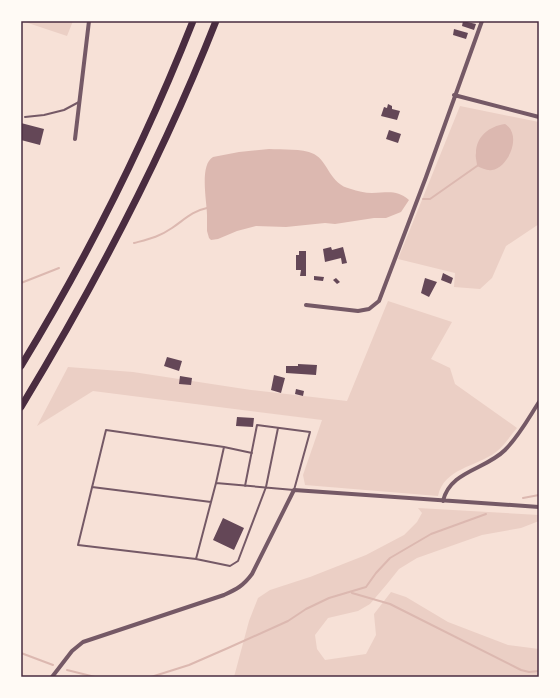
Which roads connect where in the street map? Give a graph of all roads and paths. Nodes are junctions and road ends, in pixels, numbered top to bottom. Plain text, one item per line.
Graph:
1 (89, 21) edge
2 (193, 21) edge
3 (216, 21) edge
4 (482, 21) edge
5 (454, 95) junction
6 (80, 102) junction
7 (25, 117) dead end
8 (539, 117) edge
9 (75, 139) dead end
10 (306, 305) dead end
11 (21, 366) edge
12 (539, 402) edge
13 (21, 407) edge
14 (278, 428) junction
15 (224, 447) junction
16 (252, 453) junction
17 (216, 483) junction
18 (245, 486) junction
19 (92, 487) junction
20 (266, 487) junction
21 (294, 490) junction
22 (443, 501) junction
23 (211, 502) junction
24 (539, 507) edge
25 (196, 559) junction
26 (52, 677) edge

1 - 6 street
2 - 11 highway
3 - 13 highway
4 - 5 street
5 - 8 street
5 - 10 street
6 - 7 lane
6 - 9 street
12 - 22 street
14 - 16 lane
14 - 20 lane
14 - 21 lane
15 - 16 lane
15 - 17 lane
15 - 19 lane
16 - 18 lane
17 - 18 lane
17 - 23 lane
18 - 20 lane
19 - 23 lane
19 - 25 lane
20 - 21 lane
20 - 25 lane
21 - 22 street
21 - 26 street
22 - 24 street
23 - 25 lane

